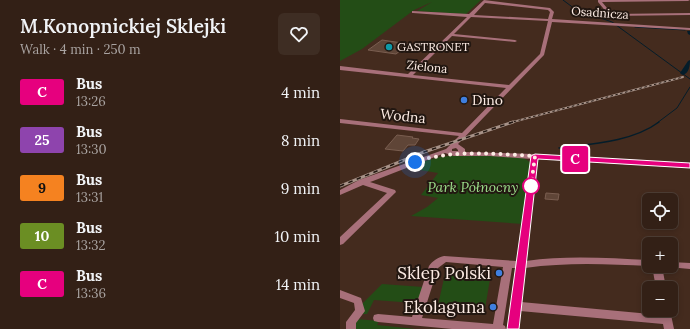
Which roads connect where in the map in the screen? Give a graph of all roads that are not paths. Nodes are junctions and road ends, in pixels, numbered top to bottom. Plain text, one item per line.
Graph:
1 (688, 0) edge
2 (485, 1) edge
3 (412, 12) dead end
4 (690, 14) edge
5 (471, 15) junction
6 (611, 15) junction
7 (551, 20) junction
8 (621, 25) junction
9 (690, 29) edge
10 (451, 35) junction
11 (515, 41) dead end
12 (341, 68) edge
13 (410, 76) junction
14 (510, 87) junction
15 (340, 121) edge
16 (464, 135) junction
17 (450, 150) junction
18 (460, 150) junction
19 (535, 156) junction
20 (690, 166) edge
21 (362, 182) junction
22 (340, 193) edge
23 (340, 242) edge
24 (508, 264) junction
25 (642, 264) edge
26 (522, 265) junction
27 (678, 265) edge
28 (690, 266) edge
29 (340, 294) edge
30 (516, 306) junction
31 (378, 318) dead end
32 (667, 320) edge
33 (416, 321) junction
34 (496, 328) edge
35 (351, 329) edge
36 (501, 329) edge
37 (513, 329) edge

1 - 6 street
2 - 5 street
2 - 7 street
3 - 5 street, Osadnicza
4 - 6 street
5 - 7 street, Osadnicza
5 - 10 street
6 - 8 street
7 - 8 street, Osadnicza
7 - 14 street
8 - 9 street, Osadnicza
10 - 11 street
10 - 13 street
12 - 13 street, Zielona
13 - 14 street, Zielona
14 - 16 street
15 - 16 street, Wodna
16 - 17 street
16 - 18 street
17 - 18 street
17 - 21 street
18 - 19 street
19 - 20 street
19 - 26 street
21 - 22 street
21 - 23 street
24 - 26 street
24 - 33 street
24 - 34 street
25 - 26 street
26 - 30 street
27 - 28 street
29 - 35 street
30 - 32 street
30 - 37 street
31 - 33 street
33 - 34 street
34 - 36 street

